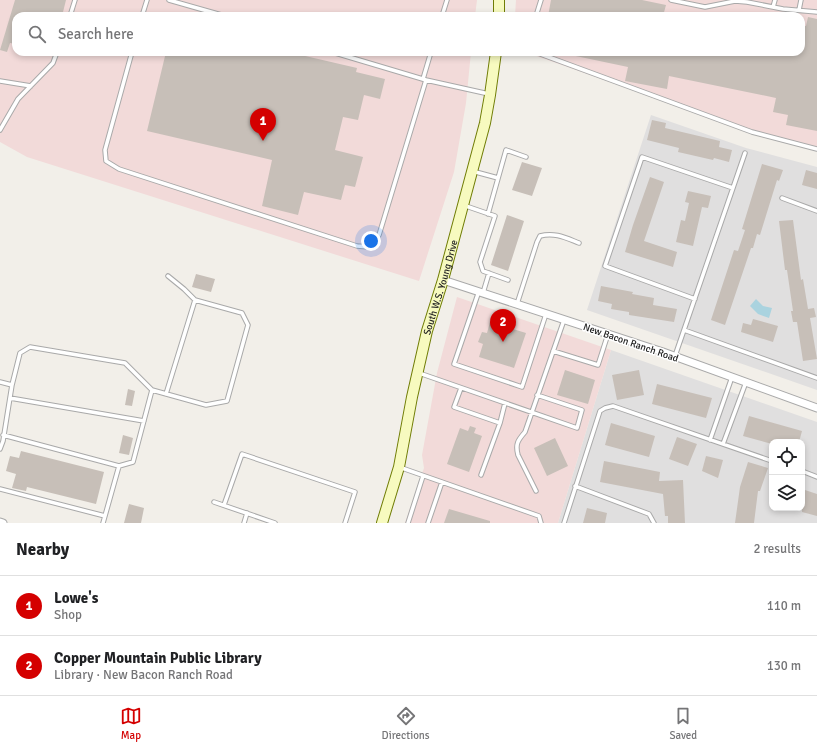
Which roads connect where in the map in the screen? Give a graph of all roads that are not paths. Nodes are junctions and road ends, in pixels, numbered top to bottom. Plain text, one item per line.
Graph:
1 (75, 0) edge
2 (147, 0) edge
3 (169, 0) edge
4 (446, 0) edge
5 (499, 0) edge
6 (541, 0) edge
7 (672, 0) edge
8 (697, 0) edge
9 (775, 0) edge
10 (801, 0) edge
11 (747, 1) edge
12 (723, 2) edge
13 (696, 5) junction
14 (773, 7) junction
15 (799, 10) junction
16 (71, 12) edge
17 (143, 12) edge
18 (211, 12) edge
19 (443, 12) edge
20 (499, 12) edge
21 (537, 12) edge
22 (817, 12) edge
23 (55, 56) edge
24 (131, 56) edge
25 (346, 56) edge
26 (430, 56) edge
27 (495, 56) edge
28 (546, 56) edge
29 (425, 79) junction
30 (0, 81) edge
31 (31, 86) junction
32 (490, 95) junction
33 (0, 130) edge
34 (817, 149) edge
35 (745, 153) dead end
36 (526, 156) dead end
37 (472, 171) junction
38 (498, 178) junction
39 (733, 188) junction
40 (782, 198) dead end
41 (463, 205) junction
42 (817, 211) edge
43 (488, 214) junction
44 (579, 243) dead end
45 (489, 273) junction
46 (168, 276) dead end
47 (443, 280) junction
48 (508, 280) dead end
49 (481, 292) junction
50 (695, 299) junction
51 (195, 300) junction
52 (517, 304) junction
53 (546, 314) junction
54 (564, 319) junction
55 (684, 330) junction
56 (608, 334) junction
57 (553, 351) junction
58 (675, 356) junction
59 (418, 373) junction
60 (732, 377) junction
61 (817, 378) edge
62 (0, 382) edge
63 (746, 382) junction
64 (12, 386) junction
65 (461, 388) junction
66 (152, 390) junction
67 (166, 394) junction
68 (537, 395) junction
69 (10, 398) junction
70 (505, 403) junction
71 (817, 408) edge
72 (531, 412) junction
73 (144, 421) junction
74 (500, 423) junction
75 (3, 435) junction
76 (710, 440) junction
77 (723, 444) junction
78 (0, 449) edge
79 (769, 460) edge
80 (119, 466) junction
81 (399, 468) junction
82 (805, 472) edge
83 (482, 475) dead end
84 (423, 476) junction
85 (817, 477) edge
86 (442, 482) junction
87 (575, 486) junction
88 (0, 489) edge
89 (536, 491) dead end
90 (214, 502) dead end
91 (224, 505) junction
92 (247, 513) junction
93 (105, 516) junction
94 (0, 522) edge
95 (3, 523) edge
96 (103, 523) edge
97 (244, 523) edge
98 (275, 523) edge
99 (345, 523) edge
100 (382, 523) edge
101 (408, 523) edge
102 (428, 523) edge
103 (541, 523) edge
104 (564, 523) edge
105 (654, 523) edge

1 - 16 lane
2 - 17 lane
3 - 18 lane
4 - 19 lane
5 - 20 main road
6 - 21 lane
7 - 13 lane
8 - 13 lane
9 - 14 lane
10 - 15 lane
11 - 12 lane
11 - 14 lane
12 - 13 lane
14 - 15 lane
15 - 22 lane
23 - 31 lane
24 - 29 lane
25 - 29 lane
26 - 29 lane
27 - 32 main road, South W.S. Young Drive
28 - 34 lane
29 - 32 lane
30 - 31 lane
31 - 33 lane
32 - 37 main road, South W.S. Young Drive
35 - 39 lane
36 - 38 lane
37 - 38 lane
37 - 41 main road, South W.S. Young Drive
38 - 43 lane
39 - 50 lane
39 - 50 lane
40 - 42 lane
41 - 43 lane
41 - 47 main road, South W.S. Young Drive
43 - 45 lane
44 - 52 lane
45 - 48 lane
45 - 49 lane
46 - 51 lane
47 - 49 street, New Bacon Ranch Road
47 - 59 main road, South W.S. Young Drive
49 - 52 street, New Bacon Ranch Road
49 - 53 lane
50 - 55 lane
51 - 67 lane
51 - 67 lane
52 - 53 street, New Bacon Ranch Road
53 - 54 street, New Bacon Ranch Road
54 - 56 street, New Bacon Ranch Road
54 - 57 lane
55 - 58 lane
55 - 61 lane
56 - 57 lane
56 - 58 street, New Bacon Ranch Road
57 - 68 lane
58 - 60 street, New Bacon Ranch Road
59 - 65 lane
59 - 81 main road, South W.S. Young Drive
60 - 63 street, New Bacon Ranch Road
60 - 76 lane
62 - 64 lane
63 - 71 street, New Bacon Ranch Road
63 - 77 lane
64 - 66 lane
64 - 69 lane
65 - 70 lane
65 - 74 lane
66 - 67 lane
66 - 73 lane
68 - 72 lane
68 - 72 lane
69 - 73 lane
69 - 75 lane
70 - 72 lane
70 - 74 lane
72 - 89 lane
73 - 80 lane
74 - 83 lane
75 - 78 lane
75 - 80 lane
76 - 77 lane
76 - 87 lane
77 - 79 lane
80 - 93 lane
81 - 84 lane
81 - 100 main road, South W.S. Young Drive
82 - 85 lane
84 - 86 lane
84 - 101 lane
86 - 102 lane
86 - 103 lane
87 - 104 lane
87 - 105 lane
88 - 93 lane
90 - 91 lane
91 - 92 lane
91 - 99 lane
92 - 97 lane
92 - 98 lane
93 - 96 lane
94 - 95 street

